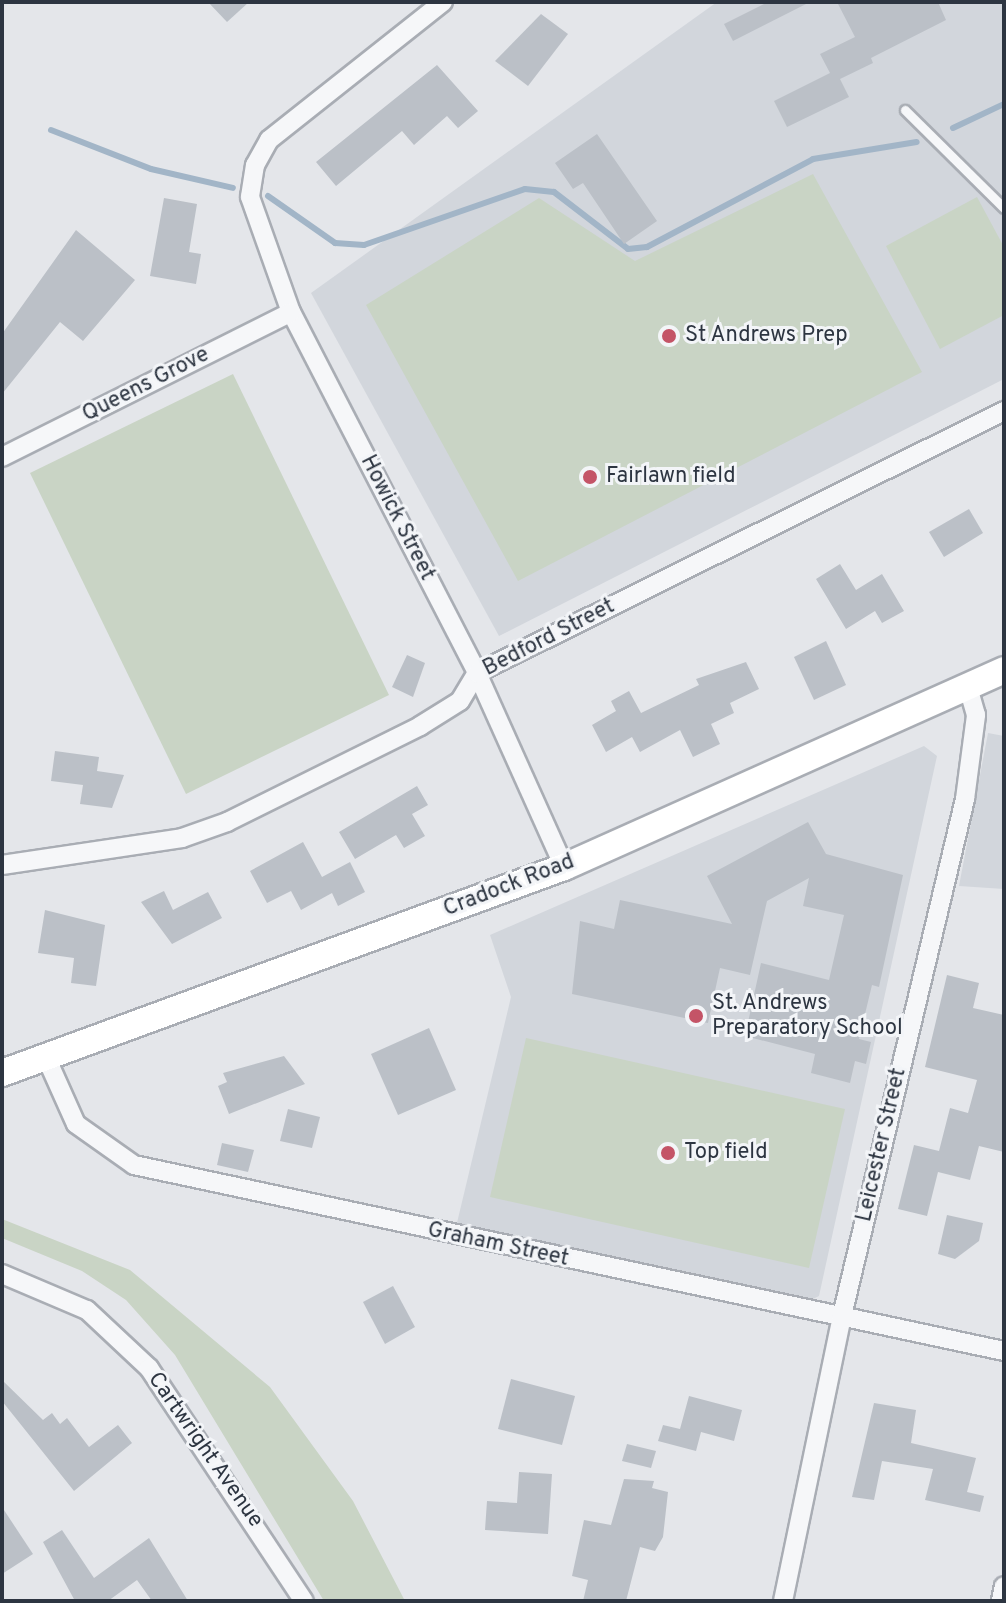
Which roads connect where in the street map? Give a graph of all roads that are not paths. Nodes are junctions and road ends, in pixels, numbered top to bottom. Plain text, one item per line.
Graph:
1 (443, 2) edge
2 (905, 110) dead end
3 (1004, 208) edge
4 (291, 312) junction
5 (1004, 411) edge
6 (2, 457) edge
7 (1004, 670) edge
8 (477, 673) junction
9 (969, 690) junction
10 (2, 865) edge
11 (564, 867) junction
12 (46, 1057) junction
13 (2, 1073) edge
14 (2, 1274) edge
15 (841, 1320) junction
16 (1004, 1351) edge
17 (1004, 1586) edge
18 (304, 1601) edge
19 (783, 1601) edge
20 (1001, 1601) edge

1 - 4 street, Howick Street
2 - 3 lane
4 - 6 street, Queens Grove
4 - 8 street, Howick Street
5 - 8 street, Bedford Street
7 - 9 main road, Cradock Road
8 - 10 street, Bedford Street
8 - 11 street, Howick Street
9 - 11 main road, Cradock Road
9 - 15 street, Leicester Street
11 - 12 main road, Cradock Road
12 - 13 main road, Cradock Road
12 - 15 street, Graham Street
14 - 18 street, Cartwright Avenue
15 - 16 street, Graham Street
15 - 19 street, Leicester Street
17 - 20 street

